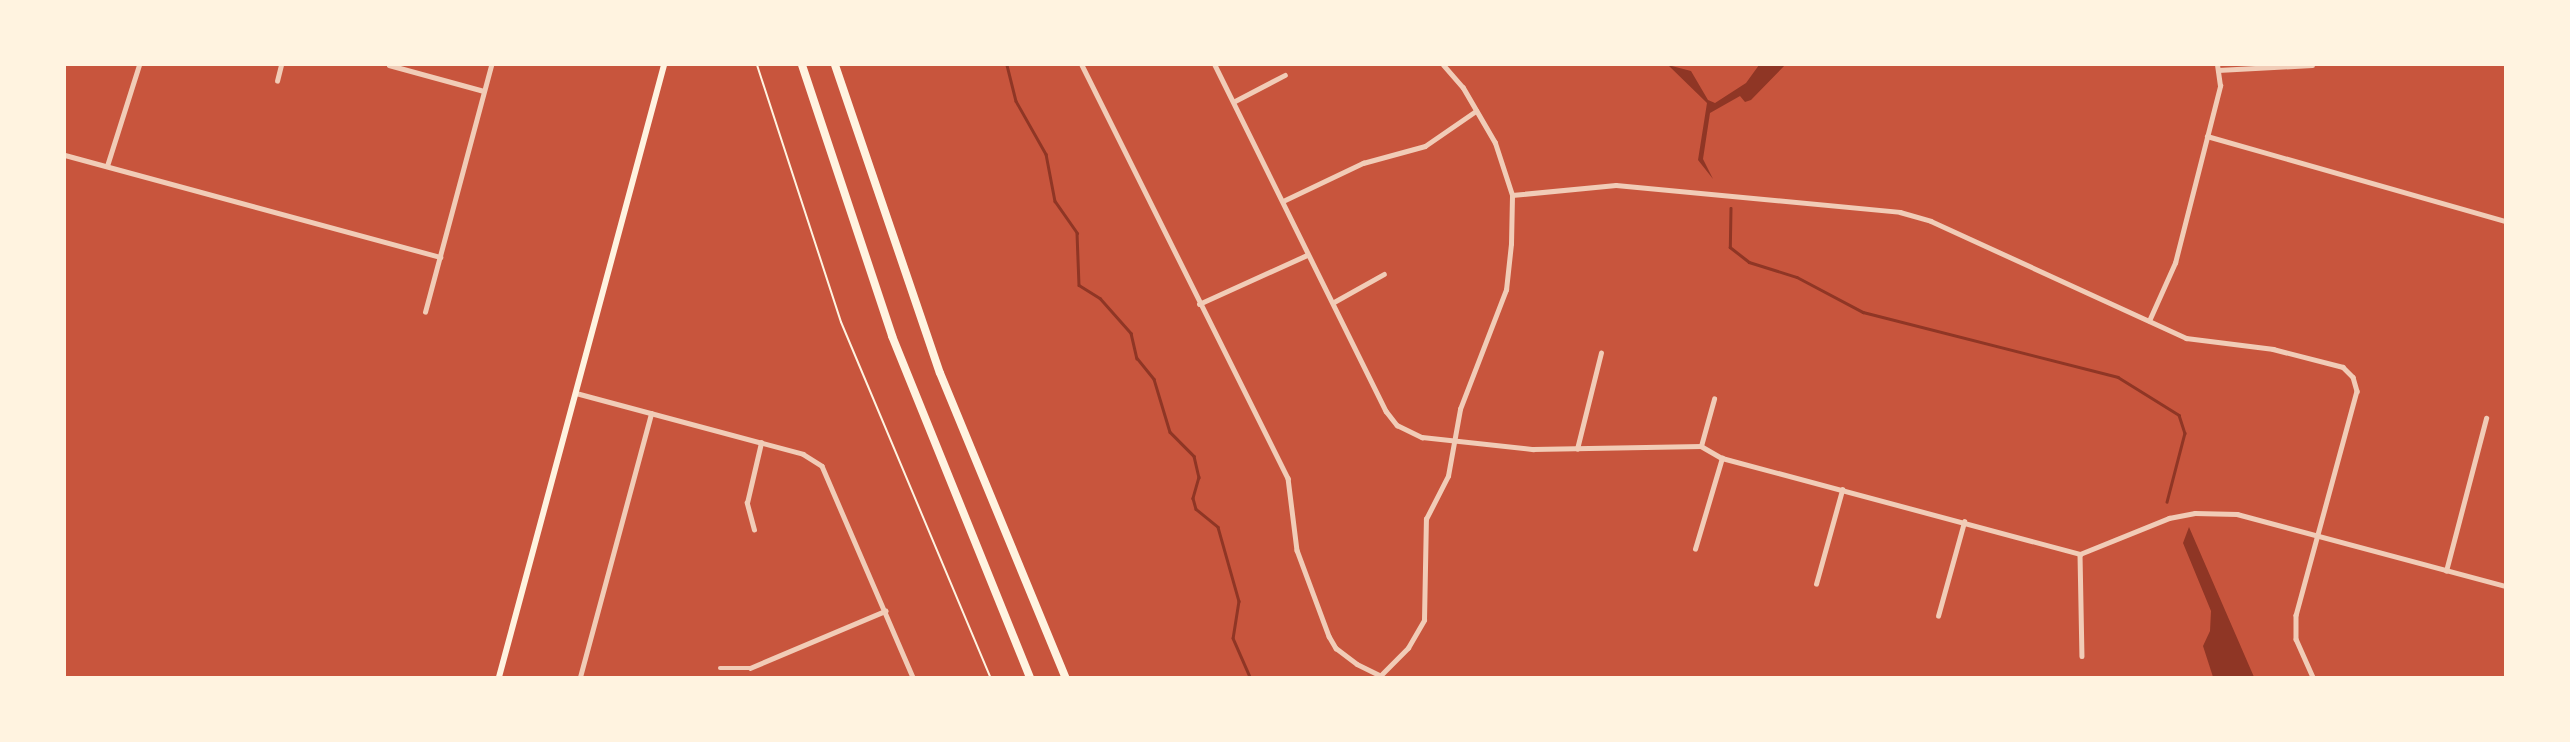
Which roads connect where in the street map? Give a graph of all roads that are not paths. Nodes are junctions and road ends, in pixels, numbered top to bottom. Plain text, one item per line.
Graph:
1 (139, 65) edge
2 (281, 65) edge
3 (389, 65) edge
4 (491, 65) edge
5 (664, 65) edge
6 (802, 65) edge
7 (835, 65) edge
8 (1082, 65) edge
9 (1215, 65) edge
10 (1443, 65) edge
11 (2312, 65) edge
12 (2218, 68) edge
13 (1285, 75) dead end
14 (277, 81) dead end
15 (484, 91) junction
16 (1235, 101) junction
17 (1476, 111) junction
18 (2207, 136) junction
19 (65, 155) edge
20 (107, 166) junction
21 (1512, 195) junction
22 (1283, 201) junction
23 (2505, 221) edge
24 (1307, 255) junction
25 (440, 257) junction
26 (1384, 274) dead end
27 (1334, 302) junction
28 (1199, 304) junction
29 (425, 312) dead end
30 (2149, 321) junction
31 (1601, 353) dead end
32 (576, 393) junction
33 (1714, 398) dead end
34 (651, 413) junction
35 (2486, 418) dead end
36 (1452, 442) junction
37 (761, 443) junction
38 (1701, 446) junction
39 (1577, 449) junction
40 (1722, 458) junction
41 (1842, 490) junction
42 (1964, 522) junction
43 (754, 530) dead end
44 (2318, 536) junction
45 (1695, 549) dead end
46 (2080, 554) junction
47 (2446, 570) junction
48 (1816, 584) dead end
49 (2505, 586) edge
50 (884, 611) junction
51 (1938, 616) dead end
52 (2082, 656) dead end
53 (720, 668) dead end
54 (1379, 676) edge
55 (499, 677) edge
56 (580, 677) edge
57 (913, 677) edge
58 (1030, 677) edge
59 (1065, 677) edge
60 (2313, 677) edge

1 - 20 street
2 - 14 street
3 - 15 street
4 - 15 street
5 - 32 main road
6 - 58 highway
7 - 59 highway
8 - 28 street
9 - 16 street
10 - 17 street
11 - 12 street
12 - 18 street
13 - 16 street
15 - 25 street
16 - 22 street
17 - 21 street
17 - 22 street
18 - 23 street
18 - 30 street
19 - 20 street
20 - 25 street
21 - 30 street
21 - 36 street
22 - 24 street
24 - 27 street
24 - 28 street
25 - 29 street
26 - 27 street
27 - 36 street
28 - 54 street
30 - 44 street
31 - 39 street
32 - 34 street
32 - 55 main road
33 - 38 street
34 - 37 street
34 - 56 street
35 - 47 street
36 - 39 street
36 - 54 street
37 - 43 street
37 - 50 street
38 - 39 street
38 - 40 street
40 - 41 street
40 - 45 street
41 - 42 street
41 - 48 street
42 - 46 street
42 - 51 street
44 - 46 street
44 - 47 street
44 - 60 street
46 - 52 street
47 - 49 street
50 - 53 street
50 - 57 street

